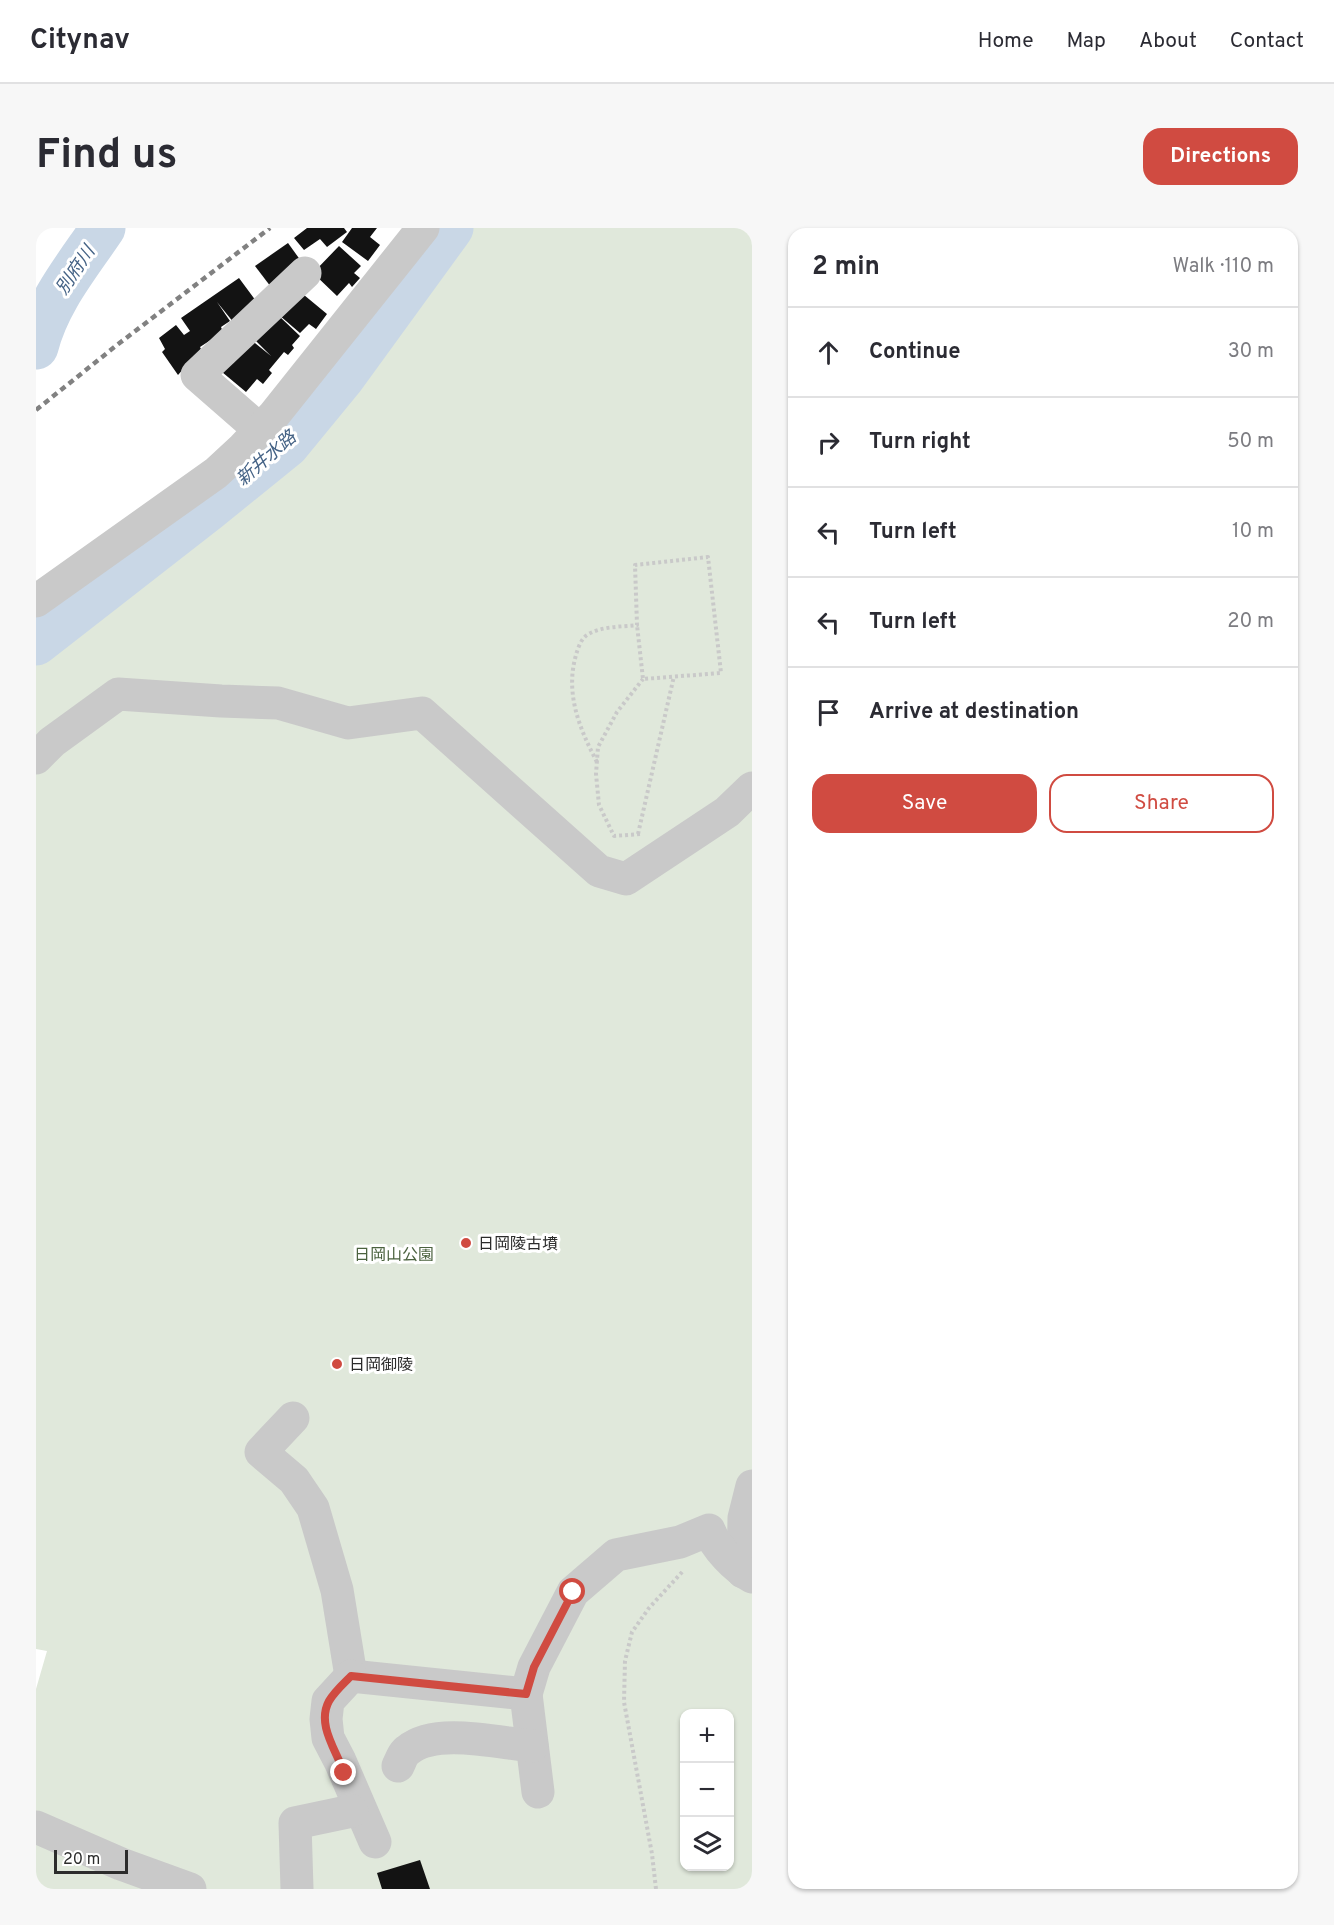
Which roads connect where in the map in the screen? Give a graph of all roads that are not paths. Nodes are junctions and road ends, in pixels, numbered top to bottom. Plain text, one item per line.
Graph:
1 (423, 228) edge
2 (305, 273) dead end
3 (260, 430) junction
4 (36, 601) edge
5 (36, 758) edge
6 (752, 788) edge
7 (293, 1418) dead end
8 (752, 1486) edge
9 (749, 1573) edge
10 (351, 1676) junction
11 (526, 1694) junction
12 (532, 1746) junction
13 (398, 1766) dead end
14 (538, 1792) dead end
15 (352, 1811) dead end
16 (36, 1827) edge
17 (375, 1842) dead end
18 (190, 1889) edge
19 (297, 1889) edge

1 - 3 street
2 - 3 street
3 - 4 street
5 - 6 street
7 - 10 street
8 - 9 street
9 - 11 street
10 - 11 street
10 - 17 street
11 - 12 street
12 - 13 street
12 - 14 street
15 - 19 street
16 - 18 street

